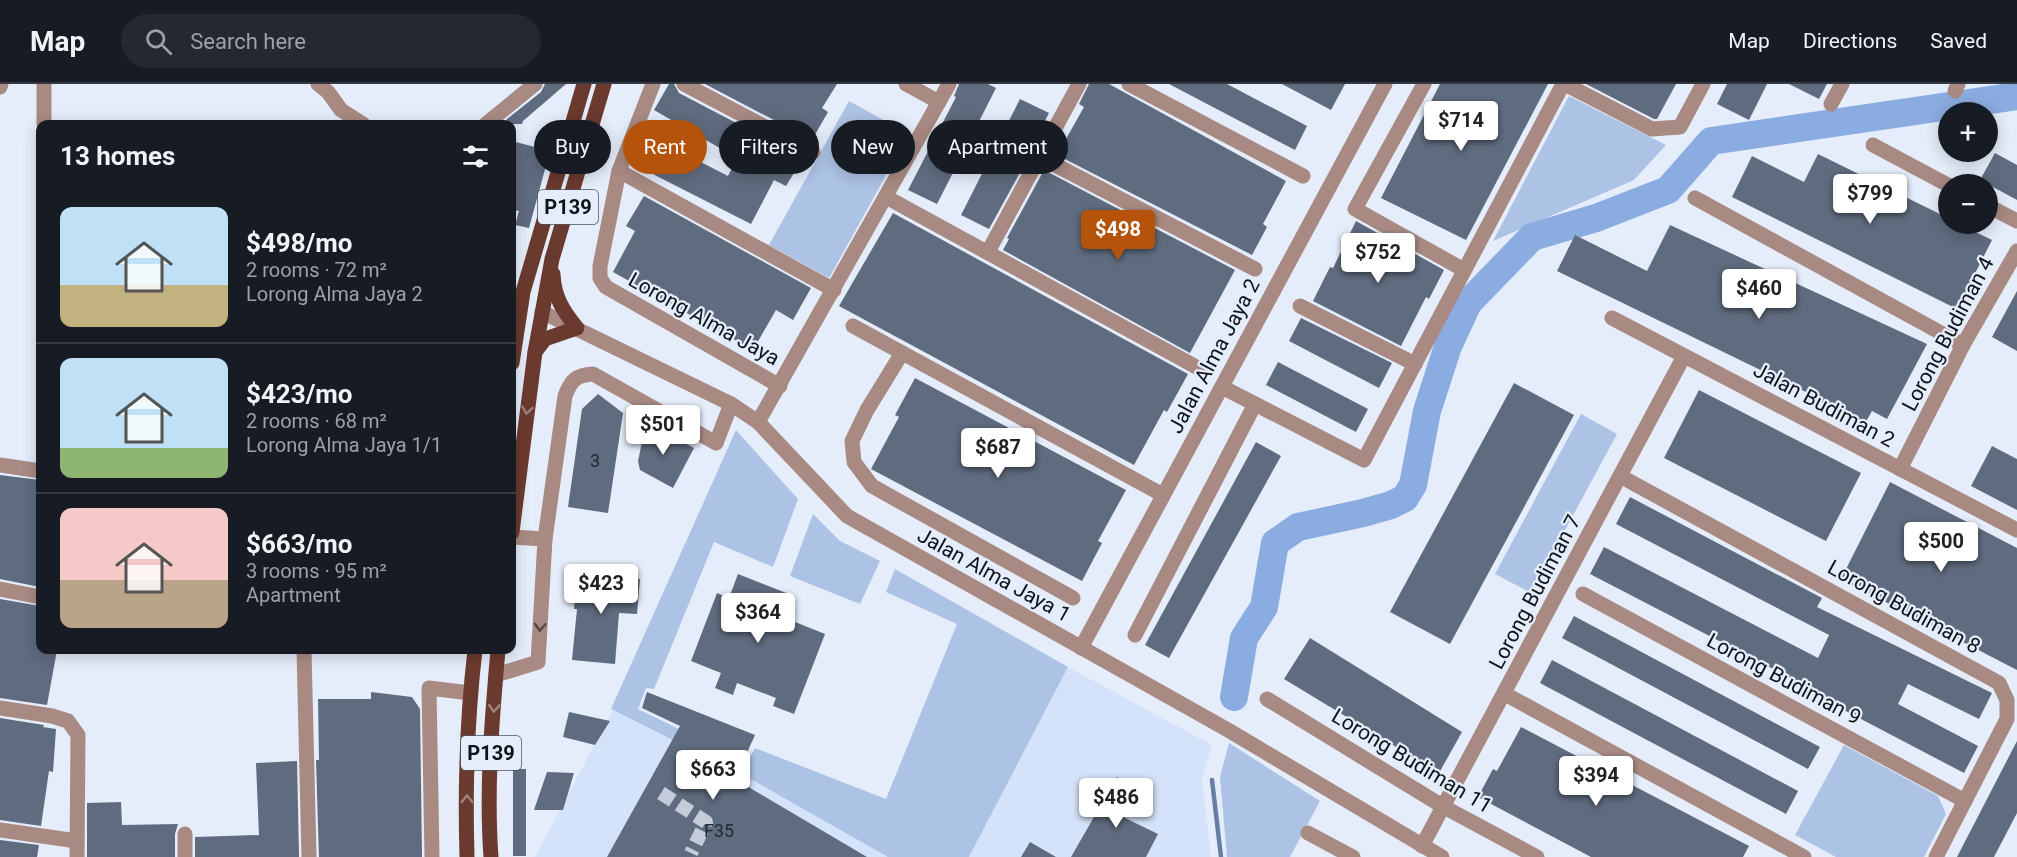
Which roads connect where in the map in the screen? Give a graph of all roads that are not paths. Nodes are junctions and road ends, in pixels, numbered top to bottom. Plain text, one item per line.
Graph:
1 (44, 84) edge
2 (318, 84) edge
3 (535, 84) edge
4 (584, 84) edge
5 (604, 84) edge
6 (653, 84) edge
7 (684, 84) edge
8 (906, 84) edge
9 (949, 84) edge
10 (1079, 84) edge
11 (1129, 84) edge
12 (1385, 84) edge
13 (1424, 84) edge
14 (1564, 84) edge
15 (1703, 84) edge
16 (1842, 84) edge
17 (939, 102) junction
18 (1831, 104) dead end
19 (44, 120) edge
20 (357, 120) edge
21 (491, 120) edge
22 (751, 120) edge
23 (1060, 120) edge
24 (1873, 145) dead end
25 (619, 171) junction
26 (1068, 172) edge
27 (1031, 174) edge
28 (1304, 176) dead end
29 (1938, 180) edge
30 (886, 197) junction
31 (1695, 198) dead end
32 (1998, 211) edge
33 (2017, 221) edge
34 (2017, 251) edge
35 (987, 252) junction
36 (552, 259) junction
37 (531, 266) junction
38 (1255, 269) dead end
39 (1464, 270) junction
40 (517, 290) edge
41 (834, 290) junction
42 (1300, 306) dead end
43 (542, 312) junction
44 (1612, 318) dead end
45 (853, 326) dead end
46 (577, 328) junction
47 (516, 345) edge
48 (1963, 345) junction
49 (534, 352) junction
50 (902, 353) junction
51 (1684, 356) junction
52 (1415, 364) junction
53 (1200, 369) dead end
54 (780, 386) junction
55 (1222, 387) junction
56 (731, 404) junction
57 (1254, 404) junction
58 (758, 422) junction
59 (0, 465) edge
60 (1900, 469) junction
61 (36, 470) edge
62 (1620, 476) junction
63 (1163, 495) junction
64 (516, 502) edge
65 (2017, 530) edge
66 (516, 536) edge
67 (545, 540) junction
68 (0, 589) edge
69 (1583, 594) dead end
70 (36, 596) edge
71 (1073, 598) dead end
72 (1135, 635) dead end
73 (1081, 648) junction
74 (304, 654) edge
75 (475, 654) edge
76 (498, 654) edge
77 (496, 675) junction
78 (470, 693) junction
79 (1504, 694) junction
80 (1267, 699) dead end
81 (0, 708) edge
82 (1965, 801) junction
83 (1444, 807) junction
84 (0, 830) edge
85 (1308, 832) dead end
86 (185, 834) dead end
87 (1422, 846) junction
88 (77, 849) edge
89 (185, 857) edge
90 (309, 857) edge
91 (432, 857) edge
92 (468, 857) edge
93 (491, 857) edge
94 (1353, 857) edge
95 (1442, 857) edge
96 (1537, 857) edge
97 (1804, 857) edge
98 (1936, 857) edge

1 - 19 street
2 - 20 street
3 - 21 street
4 - 37 main road, P139
5 - 36 main road, P139
6 - 25 street, Lorong Alma Jaya
7 - 22 street
8 - 17 street
9 - 17 street
10 - 23 street
11 - 28 street
12 - 55 street, Jalan Alma Jaya 2
13 - 39 street
14 - 15 street
14 - 39 street
16 - 18 street
17 - 30 street
24 - 29 street
25 - 41 street
25 - 54 street, Lorong Alma Jaya
26 - 38 street
27 - 35 street
30 - 35 street
30 - 41 street
31 - 48 street
32 - 33 street
34 - 48 street, Lorong Budiman 4
35 - 53 street
36 - 43 main road, P139
36 - 46 main road
37 - 40 main road, P139
37 - 43 main road
39 - 52 street
41 - 54 street
42 - 52 street
43 - 46 street, Jalan Alma Jaya 1
43 - 47 main road
43 - 49 main road, P139
44 - 51 street, Jalan Budiman 2
45 - 50 street
46 - 49 main road
46 - 56 street, Jalan Alma Jaya 1
48 - 60 street, Lorong Budiman 4
49 -> 64 main road, P139
50 - 63 street
50 - 71 street
51 - 60 street, Jalan Budiman 2
51 - 62 street, Lorong Budiman 7
52 - 57 street
54 - 58 street
55 - 57 street
55 - 63 street, Jalan Alma Jaya 2
56 - 58 street, Jalan Alma Jaya 1
56 - 67 street
57 - 72 street
58 - 73 street, Jalan Alma Jaya 1
59 - 61 street
60 - 65 street, Jalan Budiman 2
62 - 79 street, Lorong Budiman 7
62 - 82 street, Lorong Budiman 8
63 - 73 street, Jalan Alma Jaya 2
66 - 67 street
67 -> 77 street
68 - 70 street
69 - 82 street, Lorong Budiman 9
73 - 87 street, Jalan Alma Jaya 1
74 - 90 street
75 - 78 main road, P139
76 - 77 main road, P139
77 -> 93 main road, P139
78 - 91 street
92 -> 78 main road, P139
79 - 83 street, Lorong Budiman 7
79 - 97 street
80 - 83 street, Lorong Budiman 11
81 - 88 street
82 - 98 street, Lorong Budiman 8
83 - 87 street, Lorong Budiman 7
83 - 96 street, Lorong Budiman 11
84 - 88 street
85 - 94 street
86 - 89 street
87 - 95 street, Jalan Alma Jaya 1

